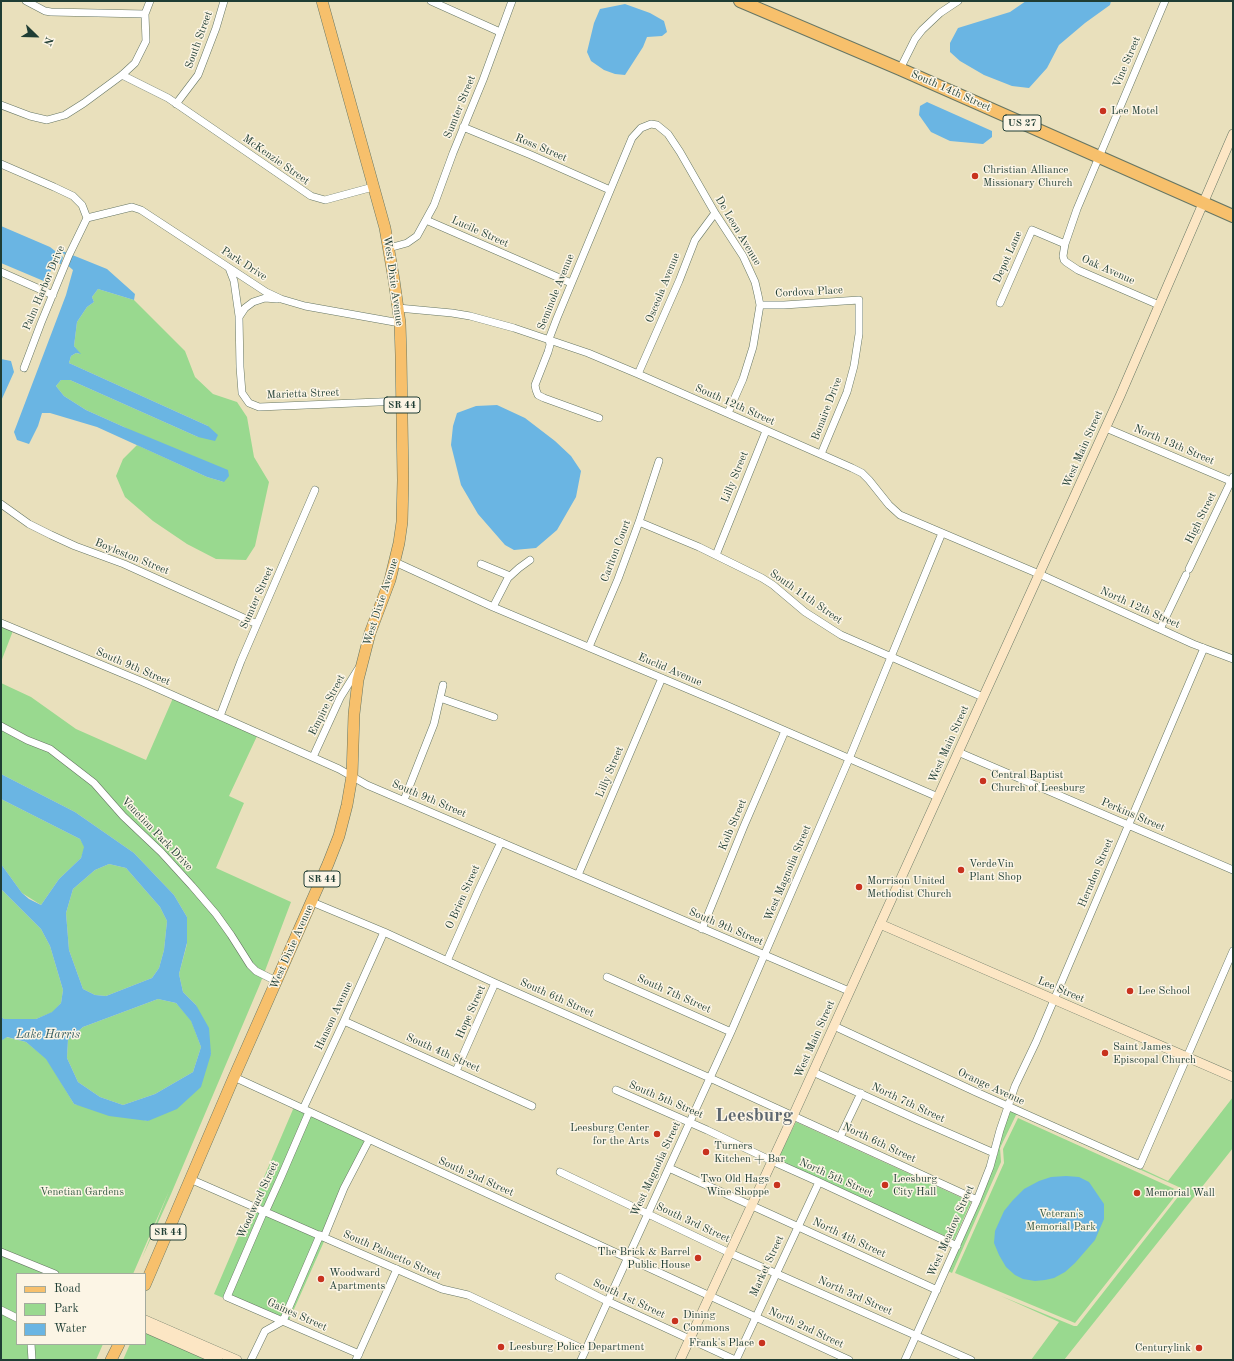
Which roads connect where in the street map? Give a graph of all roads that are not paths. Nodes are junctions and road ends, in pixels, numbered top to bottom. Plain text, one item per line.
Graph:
1 (26, 1) edge
2 (150, 1) edge
3 (224, 1) edge
4 (322, 1) edge
5 (431, 1) edge
6 (512, 1) edge
7 (740, 1) edge
8 (958, 1) edge
9 (1165, 1) edge
10 (145, 14) junction
11 (500, 32) junction
12 (900, 69) junction
13 (122, 75) junction
14 (176, 104) junction
15 (1, 105) edge
16 (463, 127) junction
17 (1233, 134) edge
18 (632, 138) joint
19 (1099, 157) junction
20 (1, 164) edge
21 (373, 187) junction
22 (610, 190) junction
23 (1204, 203) junction
24 (715, 213) junction
25 (1233, 216) edge
26 (87, 218) junction
27 (426, 220) junction
28 (1065, 244) junction
29 (389, 248) junction
30 (229, 268) junction
31 (1, 272) edge
32 (571, 283) junction
33 (53, 295) junction
34 (281, 299) junction
35 (859, 300) joint
36 (1000, 303) dead end
37 (1159, 304) junction
38 (760, 305) junction
39 (398, 308) junction
40 (239, 317) junction
41 (400, 323) junction
42 (549, 339) junction
43 (24, 368) dead end
44 (638, 374) junction
45 (402, 401) junction
46 (728, 413) junction
47 (599, 418) dead end
48 (1106, 428) junction
49 (766, 431) junction
50 (821, 454) junction
51 (659, 461) dead end
52 (1232, 480) edge
53 (315, 490) dead end
54 (1, 504) edge
55 (639, 522) junction
56 (942, 533) junction
57 (716, 555) junction
58 (530, 560) dead end
59 (394, 562) junction
60 (482, 564) dead end
61 (1039, 574) junction
62 (510, 576) junction
63 (493, 607) junction
64 (1, 623) edge
65 (257, 624) junction
66 (1160, 629) junction
67 (589, 648) junction
68 (1204, 648) junction
69 (891, 657) junction
70 (1233, 659) edge
71 (362, 664) junction
72 (662, 678) junction
73 (444, 685) dead end
74 (983, 697) junction
75 (440, 698) junction
76 (220, 716) junction
77 (494, 717) dead end
78 (1, 726) edge
79 (785, 731) junction
80 (958, 752) junction
81 (313, 757) junction
82 (849, 758) junction
83 (352, 776) junction
84 (938, 797) junction
85 (404, 800) junction
86 (1128, 826) junction
87 (501, 842) junction
88 (1233, 870) edge
89 (578, 875) junction
90 (312, 902) junction
91 (880, 924) junction
92 (702, 929) junction
93 (384, 932) junction
94 (1233, 951) edge
95 (765, 955) junction
96 (447, 961) junction
97 (607, 977) dead end
98 (276, 981) junction
99 (495, 983) junction
100 (849, 991) junction
101 (1054, 1000) junction
102 (344, 1021) junction
103 (834, 1026) junction
104 (731, 1032) junction
105 (1186, 1057) junction
106 (456, 1071) junction
107 (813, 1072) junction
108 (234, 1077) junction
109 (1233, 1077) edge
110 (710, 1078) junction
111 (616, 1090) dead end
112 (861, 1093) junction
113 (532, 1106) dead end
114 (1007, 1106) junction
115 (306, 1110) junction
116 (793, 1116) junction
117 (690, 1122) junction
118 (840, 1137) junction
119 (369, 1140) junction
120 (994, 1153) junction
121 (772, 1161) junction
122 (669, 1168) junction
123 (560, 1172) dead end
124 (190, 1179) junction
125 (819, 1182) junction
126 (977, 1200) junction
127 (752, 1205) junction
128 (264, 1211) junction
129 (648, 1213) junction
130 (798, 1226) junction
131 (322, 1236) junction
132 (957, 1246) junction
133 (1, 1252) edge
134 (730, 1252) junction
135 (627, 1258) junction
136 (397, 1269) junction
137 (53, 1273) edge
138 (776, 1273) junction
139 (559, 1277) dead end
140 (146, 1283) edge
141 (937, 1290) junction
142 (710, 1295) junction
143 (227, 1297) joint
144 (607, 1301) junction
145 (1, 1310) edge
146 (756, 1317) junction
147 (16, 1318) edge
148 (146, 1320) edge
149 (283, 1321) junction
150 (146, 1328) edge
151 (916, 1335) junction
152 (690, 1339) junction
153 (32, 1345) edge
154 (118, 1345) edge
155 (585, 1350) junction
156 (358, 1357) edge
157 (32, 1360) edge
158 (111, 1360) edge
159 (218, 1360) edge
160 (237, 1360) edge
161 (251, 1360) edge
162 (581, 1360) edge
163 (680, 1360) edge
164 (736, 1360) edge
165 (849, 1360) edge
166 (905, 1360) edge
167 (971, 1360) edge

1 - 10 street
2 - 10 street
3 - 14 street, South Street
4 - 21 main road, West Dixie Avenue / SR 44
5 - 11 street
6 - 11 street, Sumter Street
7 - 12 highway, South 14th Street / US 27
8 - 12 street
9 - 19 street, Vine Street
10 - 13 street
11 - 16 street, Sumter Street
12 - 19 highway, South 14th Street / US 27
13 - 14 street, McKenzie Street
13 - 15 street
14 - 21 street, McKenzie Street
16 - 22 street, Ross Street
16 - 27 street, Sumter Street
17 - 23 main road, West Main Street
18 - 22 street, Seminole Avenue
18 - 24 street, De Leon Avenue
19 - 23 highway, South 14th Street / US 27
19 - 28 street, Vine Street
20 - 26 street
21 - 29 main road, West Dixie Avenue / SR 44
22 - 32 street, Seminole Avenue
23 - 25 highway, US 27
23 - 37 main road, West Main Street
24 - 38 street, De Leon Avenue
24 - 44 street, Osceola Avenue
26 - 30 street, Park Drive
26 - 33 street, Palm Harbor Drive
27 - 29 street
27 - 32 street, Lucile Street
28 - 36 street, Depot Lane
28 - 37 street, Oak Avenue
29 - 39 main road, West Dixie Avenue / SR 44
30 - 34 street, Park Drive
30 - 40 street, Marietta Street
31 - 33 street
32 - 42 street, Seminole Avenue
33 - 43 street, Palm Harbor Drive
34 - 40 street
34 - 41 street, Park Drive
35 - 38 street, Cordova Place
35 - 50 street, Bonaire Drive
37 - 48 main road, West Main Street
38 - 46 street, De Leon Avenue
39 - 41 main road, West Dixie Avenue / SR 44
39 - 42 street, South 12th Street
40 - 45 street, Marietta Street
41 - 45 main road, West Dixie Avenue / SR 44
42 - 44 street, South 12th Street
42 - 47 street, Seminole Avenue
44 - 46 street, South 12th Street
45 - 59 main road, West Dixie Avenue / SR 44
46 - 49 street, South 12th Street
48 - 52 street, North 13th Street
48 - 61 main road, West Main Street
49 - 50 street, South 12th Street
49 - 57 street, Lilly Street
50 - 56 street, South 12th Street
51 - 55 street, Carlton Court
52 - 66 street, High Street
53 - 65 street, Sumter Street
54 - 65 street, Boyleston Street
55 - 57 street, South 11th Street
55 - 67 street, Carlton Court
56 - 61 street, South 12th Street
56 - 69 street, West Magnolia Street
57 - 69 street, South 11th Street
58 - 62 street
59 - 63 street, Euclid Avenue
59 - 71 main road, West Dixie Avenue / SR 44
60 - 62 street
61 - 66 street, North 12th Street
61 - 74 main road, West Main Street
62 - 63 street
63 - 67 street, Euclid Avenue
64 - 76 street, South 9th Street
65 - 76 street, Sumter Street
66 - 68 street, North 12th Street
67 - 72 street, Euclid Avenue
68 - 70 street, North 12th Street
68 - 86 street, Herndon Street
69 - 74 street, South 11th Street
69 - 82 street, West Magnolia Street
71 - 81 street, Empire Street
71 - 83 main road, West Dixie Avenue / SR 44
72 - 79 street, Euclid Avenue
72 - 89 street, Lilly Street
73 - 75 street
74 - 80 main road, West Main Street
75 - 77 street
75 - 85 street
76 - 81 street, South 9th Street
78 - 98 street, Venetion Park Drive
79 - 82 street, Euclid Avenue
79 - 92 street, Kolb Street
80 - 84 main road, West Main Street
80 - 86 street, Perkins Street
81 - 83 street, South 9th Street
82 - 84 street, Euclid Avenue
82 - 95 street, West Magnolia Street
83 - 85 street, South 9th Street
83 - 90 main road, West Dixie Avenue / SR 44
84 - 91 main road, West Main Street
85 - 87 street, South 9th Street
86 - 88 street, Perkins Street
86 - 101 street, Herndon Street
87 - 89 street, South 9th Street
87 - 96 street, O Brien Street
89 - 92 street, South 9th Street
90 - 93 street, South 6th Street
90 - 98 main road, West Dixie Avenue / SR 44
91 - 100 main road, West Main Street
91 - 101 main road, Lee Street
92 - 95 street, South 9th Street
93 - 96 street, South 6th Street
93 - 102 street, Hanson Avenue
94 - 105 street
95 - 100 street, South 9th Street
95 - 104 street, West Magnolia Street
96 - 99 street, South 6th Street
97 - 104 street, South 7th Street
98 - 108 main road, West Dixie Avenue / SR 44
99 - 106 street, Hope Street
99 - 110 street, South 6th Street
100 - 103 main road, West Main Street
101 - 105 main road, Lee Street
101 - 114 street, Herndon Street
102 - 106 street, South 4th Street
102 - 115 street, Hanson Avenue
103 - 107 main road, West Main Street
103 - 114 street, Orange Avenue
104 - 110 street, West Magnolia Street
105 - 109 main road, Lee Street
105 - 114 street, Orange Avenue
106 - 113 street, South 4th Street
107 - 112 street, North 7th Street
107 - 116 main road, West Main Street
108 - 115 street, South 2nd Street
108 - 124 main road, West Dixie Avenue / SR 44
110 - 116 street, South 6th Street
110 - 117 street, West Magnolia Street
111 - 117 street, South 5th Street
112 - 118 street
112 - 120 street, North 7th Street
114 - 120 street, West Meadow Street
115 - 119 street, South 2nd Street
115 - 128 street, Woodward Street
116 - 118 street, North 6th Street
116 - 121 main road, West Main Street
117 - 121 street, South 5th Street
117 - 122 street, West Magnolia Street
118 - 126 street, North 6th Street
119 - 131 street
119 - 135 street, South 2nd Street
120 - 126 street, West Meadow Street
121 - 125 street, North 5th Street
121 - 127 main road, West Main Street
122 - 127 street
122 - 129 street, West Magnolia Street
123 - 129 street, South 3rd Street
124 - 128 street, South Palmetto Street
124 - 140 main road, SR 44
125 - 130 street, Market Street
125 - 132 street, North 5th Street
126 - 132 street, West Meadow Street
127 - 130 street, North 4th Street
127 - 134 main road, West Main Street
128 - 131 street, South Palmetto Street
128 - 143 street, Woodward Street
129 - 134 street, South 3rd Street
129 - 135 street, West Magnolia Street
130 - 138 street, Market Street
130 - 141 street, North 4th Street
131 - 136 street, South Palmetto Street
131 - 149 street
132 - 141 street, West Meadow Street
133 - 137 street
134 - 138 street, North 3rd Street
134 - 142 main road, West Main Street
135 - 142 street, South 2nd Street
135 - 144 street, West Magnolia Street
136 - 155 street, South Palmetto Street
136 - 156 street
138 - 146 street, Market Street
138 - 151 street, North 3rd Street
139 - 144 street, South 1st Street
141 - 151 street, West Meadow Street
142 - 146 street, North 2nd Street
142 - 152 main road, West Main Street
143 - 149 street, Gaines Street
144 - 152 street, South 1st Street
144 - 155 street, West Magnolia Street
145 - 147 street
146 - 164 street, Market Street
146 - 165 street, North 2nd Street
148 - 160 main road
149 - 156 street, Gaines Street
149 - 161 street
150 - 159 main road
151 - 166 street, West Meadow Street
151 - 167 street, North 3rd Street
152 - 163 main road, West Main Street
152 - 164 street, South 1st Street
153 - 157 street
154 - 158 main road
155 - 162 street, West Magnolia Street

